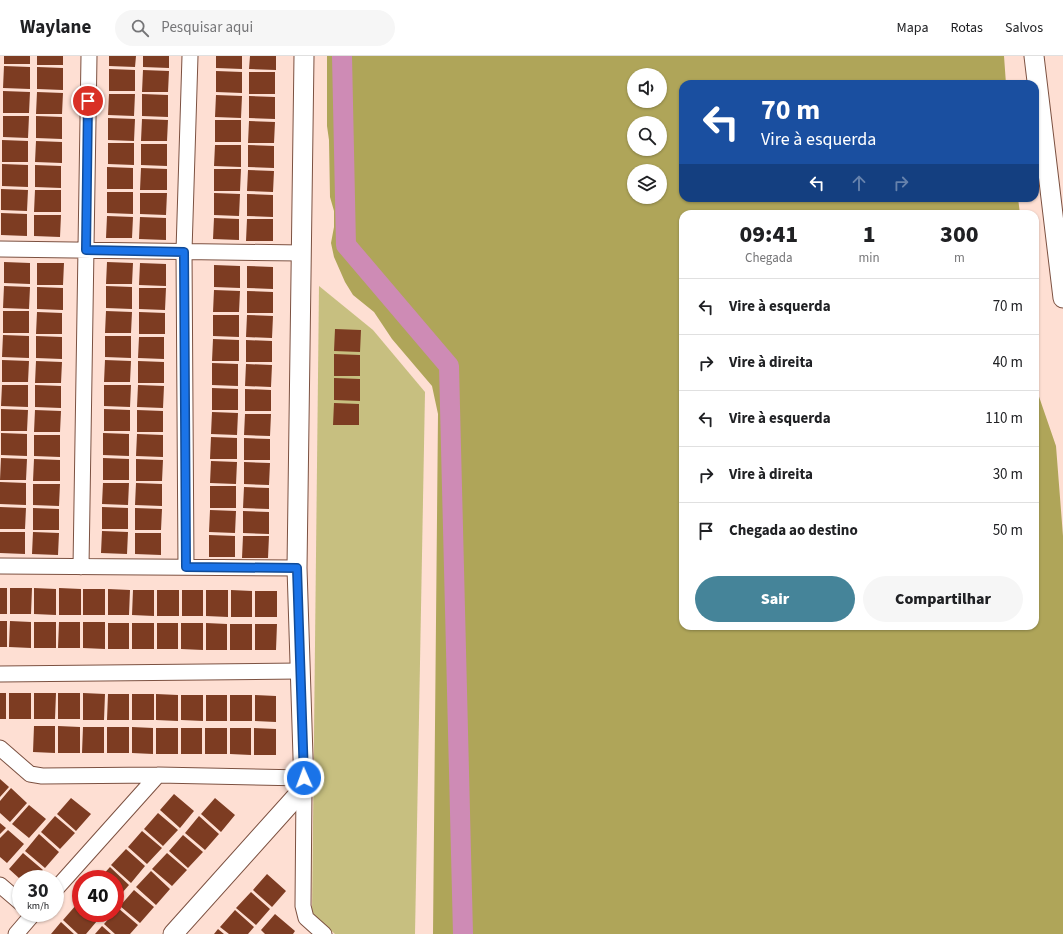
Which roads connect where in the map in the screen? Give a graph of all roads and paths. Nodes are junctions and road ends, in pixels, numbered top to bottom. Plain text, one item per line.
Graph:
1 (89, 56) edge
2 (190, 56) edge
3 (304, 56) edge
4 (1034, 56) edge
5 (1037, 80) edge
6 (1039, 98) edge
7 (0, 249) edge
8 (86, 250) junction
9 (184, 252) junction
10 (302, 253) junction
11 (1063, 298) edge
12 (0, 566) edge
13 (81, 567) junction
14 (186, 567) junction
15 (297, 568) junction
16 (300, 671) junction
17 (0, 674) edge
18 (0, 748) edge
19 (158, 775) junction
20 (304, 783) junction
21 (64, 880) edge
22 (0, 885) edge
23 (12, 895) edge
24 (26, 922) edge
25 (16, 934) edge
26 (173, 934) edge
27 (323, 934) edge

1 - 8 street
2 - 9 street
3 - 10 street
4 - 5 street
6 - 11 street
7 - 8 street
8 - 9 street
8 - 13 street
9 - 10 street
9 - 14 street
10 - 15 street
12 - 13 street
13 - 14 street
14 - 15 street
15 - 16 street
16 - 17 street
16 - 20 street
18 - 19 street
19 - 20 street
19 - 21 street
20 - 26 street
20 - 27 street
22 - 23 street
24 - 25 street

